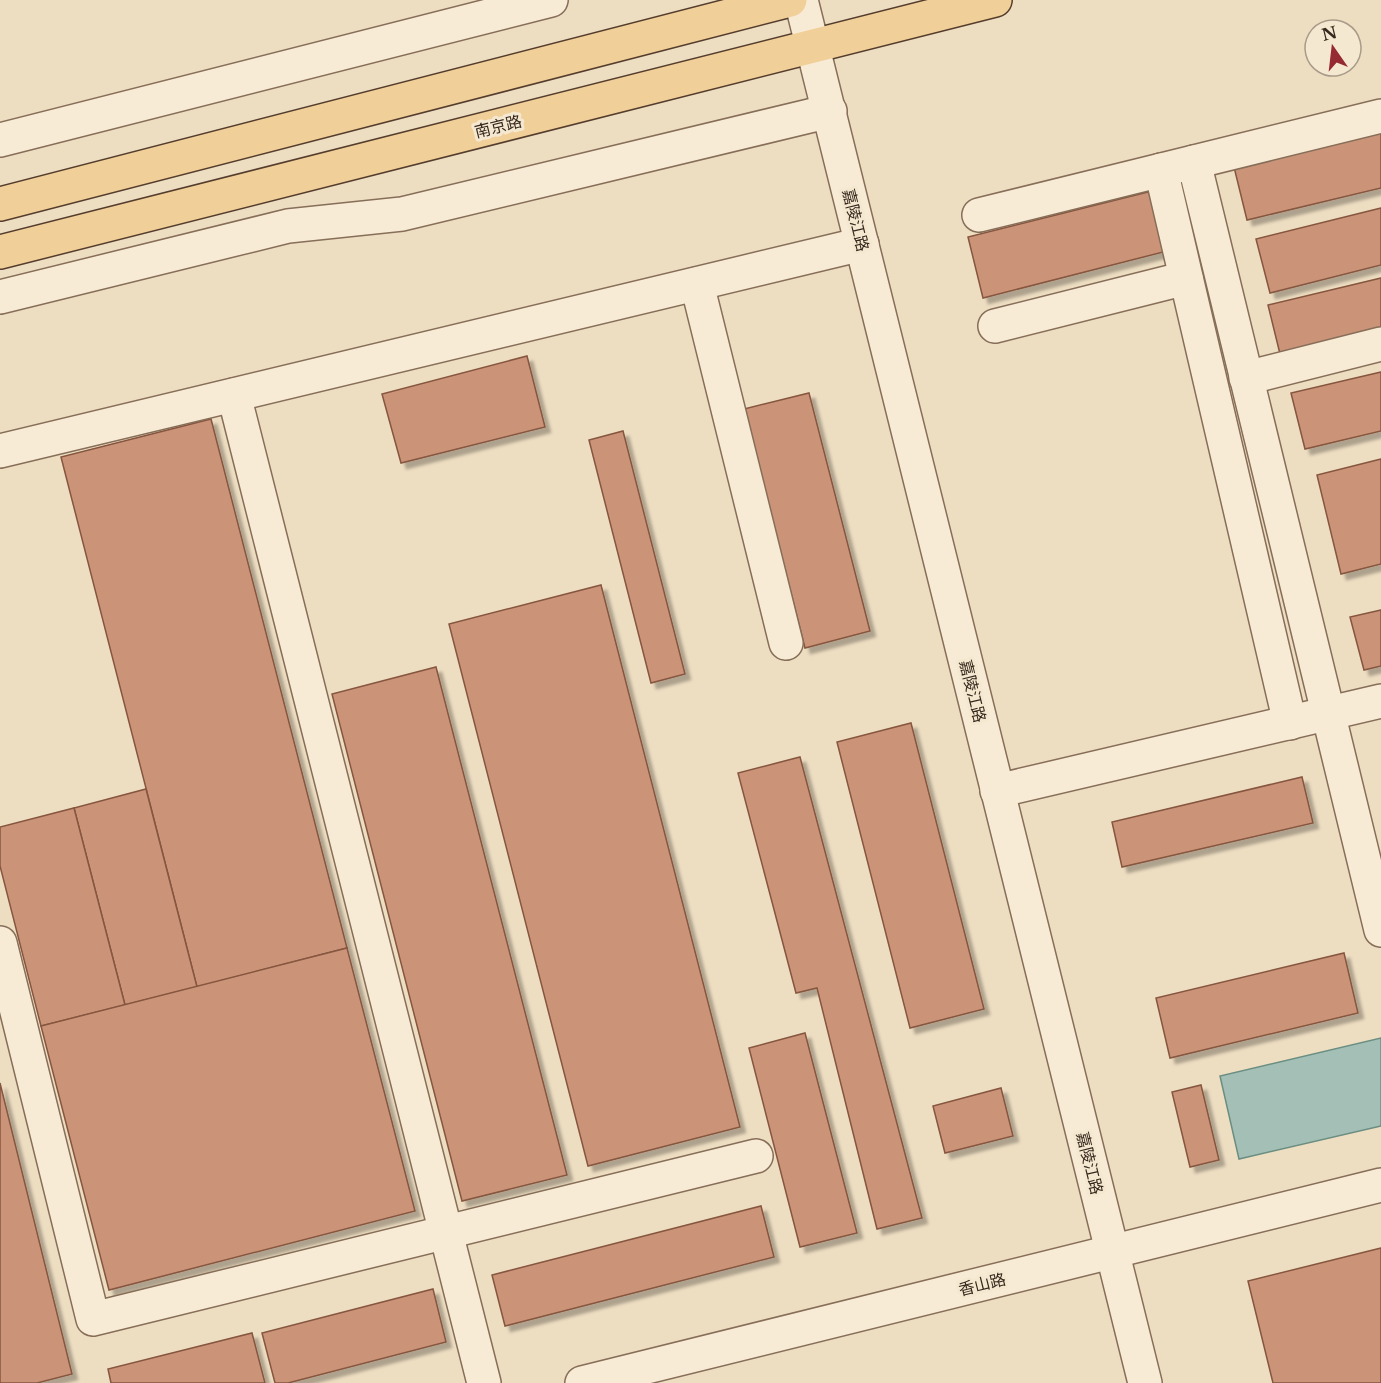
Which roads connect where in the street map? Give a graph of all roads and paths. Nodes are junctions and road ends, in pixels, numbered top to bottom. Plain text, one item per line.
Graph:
1 (551, 0) edge
2 (790, 0) edge
3 (801, 0) edge
4 (995, 0) edge
5 (814, 46) junction
6 (830, 111) junction
7 (1381, 116) edge
8 (0, 140) edge
9 (1194, 162) junction
10 (1161, 170) junction
11 (0, 204) edge
12 (979, 215) dead end
13 (862, 244) junction
14 (0, 252) edge
15 (1186, 278) junction
16 (697, 284) junction
17 (0, 297) edge
18 (994, 326) dead end
19 (1381, 344) edge
20 (1246, 378) junction
21 (234, 395) junction
22 (0, 451) edge
23 (786, 643) dead end
24 (1381, 702) edge
25 (1327, 714) junction
26 (1290, 723) junction
27 (997, 791) junction
28 (1381, 930) edge
29 (0, 943) edge
30 (756, 1156) dead end
31 (1381, 1185) edge
32 (446, 1232) junction
33 (1112, 1252) junction
34 (674, 1372) edge
35 (484, 1383) edge
36 (582, 1383) edge
37 (1144, 1383) edge

1 - 8 street
2 - 11 main road
3 - 5 street, 嘉陵江路
4 - 5 main road, 南京路
5 - 6 street, 嘉陵江路
5 - 14 main road, 南京路
6 - 13 street, 嘉陵江路
6 - 17 street
7 - 9 street
9 - 10 street
9 - 20 street
10 - 12 street
10 - 15 street
13 - 16 street
13 - 27 street, 嘉陵江路
15 - 18 street
15 - 26 street
16 - 21 street
16 - 23 street
19 - 20 street
20 - 25 street
21 - 22 street
21 - 32 street
24 - 25 street
25 - 26 street
25 - 28 street
26 - 27 street
27 - 33 street, 嘉陵江路
29 - 32 street
30 - 32 street
31 - 33 street, 香山路
32 - 35 street
33 - 34 street, 香山路
33 - 37 street, 嘉陵江路
34 - 36 street, 香山路

